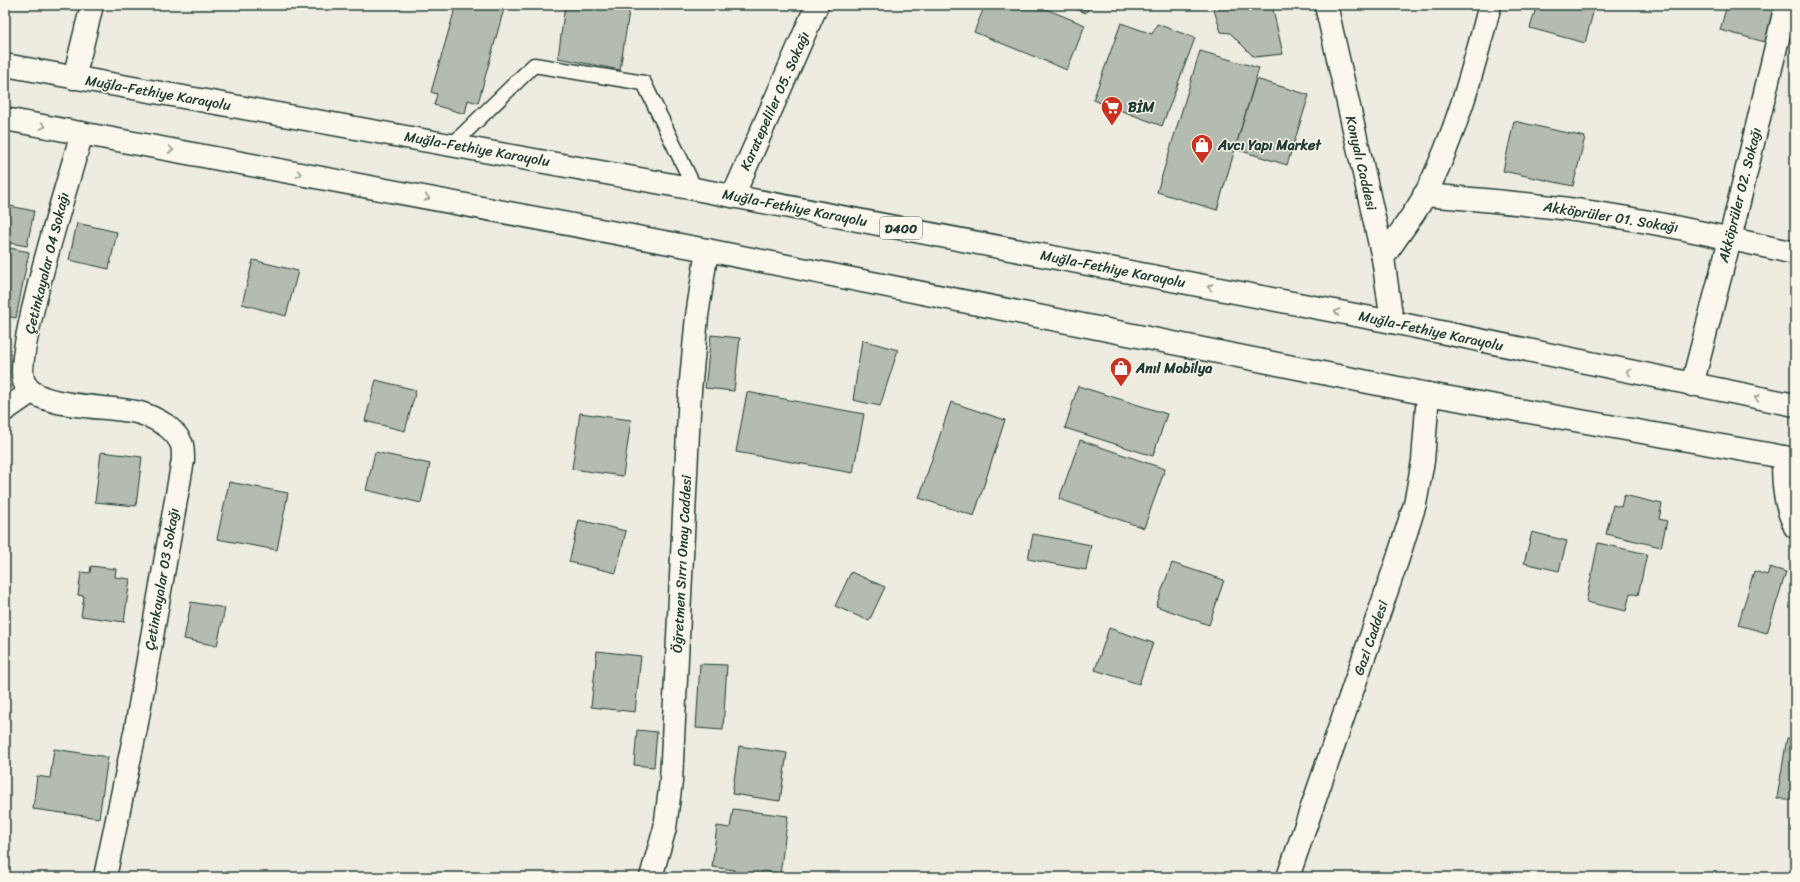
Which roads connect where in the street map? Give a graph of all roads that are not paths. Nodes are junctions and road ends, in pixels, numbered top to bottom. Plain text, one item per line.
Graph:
1 (92, 5) edge
2 (817, 5) edge
3 (1326, 5) edge
4 (1490, 5) edge
5 (1786, 5) edge
6 (5, 65) edge
7 (74, 78) junction
8 (5, 119) edge
9 (82, 134) junction
10 (452, 145) junction
11 (695, 189) junction
12 (1424, 195) junction
13 (733, 196) junction
14 (1730, 239) junction
15 (707, 250) junction
16 (1795, 253) edge
17 (1383, 258) junction
18 (1392, 322) junction
19 (1692, 385) junction
20 (31, 392) junction
21 (1428, 394) junction
22 (1795, 405) edge
23 (5, 410) edge
24 (1789, 458) edge
25 (1795, 528) edge
26 (105, 877) edge
27 (651, 877) edge
28 (1288, 877) edge

1 - 7 main road
2 - 13 main road, Karatepeliler 05. Sokağı
3 - 17 main road, Konyalı Caddesi
4 - 12 main road
5 - 14 main road, Akköprüler 02. Sokağı
6 - 7 main road, Muğla-Fethiye Karayolu / D400
7 - 10 main road, Muğla-Fethiye Karayolu / D400
8 -> 9 main road
9 -> 15 main road
9 - 20 main road, Çetinkayalar 04 Sokağı
10 - 11 main road, Muğla-Fethiye Karayolu / D400
10 - 11 lane
11 - 13 main road, Muğla-Fethiye Karayolu / D400
12 - 14 main road, Akköprüler 01. Sokağı
12 - 17 main road
18 -> 13 main road, Muğla-Fethiye Karayolu / D400
14 - 16 main road, Akköprüler 01. Sokağı
14 - 19 main road, Akköprüler 02. Sokağı
15 - 21 main road
15 - 27 main road, Öğretmen Sırrı Onay Caddesi
17 - 18 main road, Konyalı Caddesi
19 -> 18 main road, Muğla-Fethiye Karayolu / D400
22 -> 19 main road, Muğla-Fethiye Karayolu / D400
20 - 23 main road
20 - 26 main road, Çetinkayalar 03 Sokağı
21 - 24 main road
21 - 28 main road, Gazi Caddesi
24 - 25 main road

